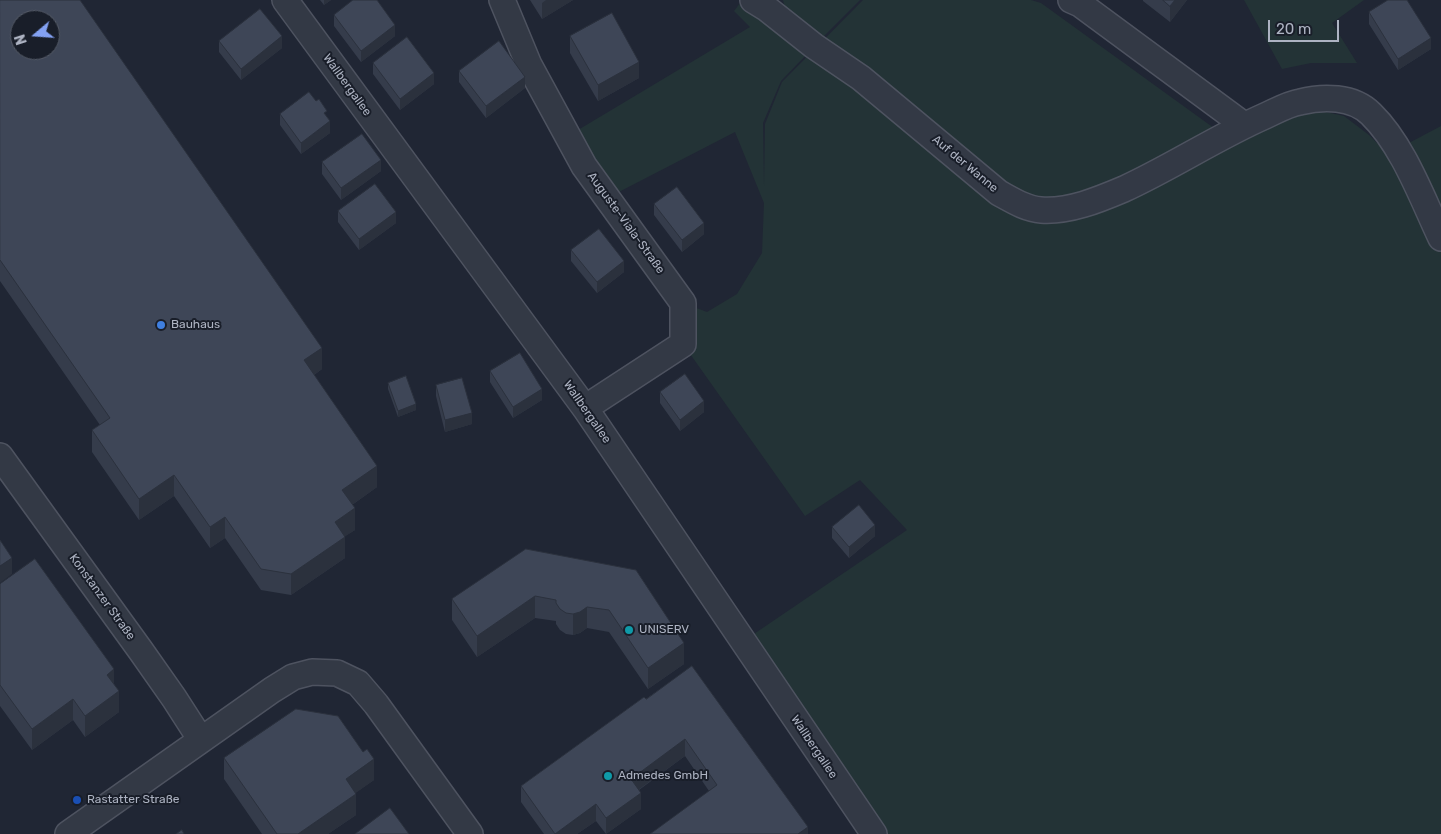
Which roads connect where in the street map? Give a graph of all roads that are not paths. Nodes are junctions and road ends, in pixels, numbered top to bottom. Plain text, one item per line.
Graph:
1 (284, 0) edge
2 (502, 0) edge
3 (1071, 0) edge
4 (764, 3) edge
5 (1244, 125) junction
6 (1441, 238) edge
7 (585, 408) junction
8 (0, 456) edge
9 (201, 740) junction
10 (68, 834) edge
11 (470, 834) edge
12 (874, 834) edge

1 - 7 street, Wallbergallee
2 - 7 street, Auguste-Viala-Straße
3 - 5 street
4 - 5 street, Auf der Wanne
5 - 6 street, Auf der Wanne
7 - 12 street, Wallbergallee
8 - 9 street, Konstanzer Straße
9 - 10 street
9 - 11 street

